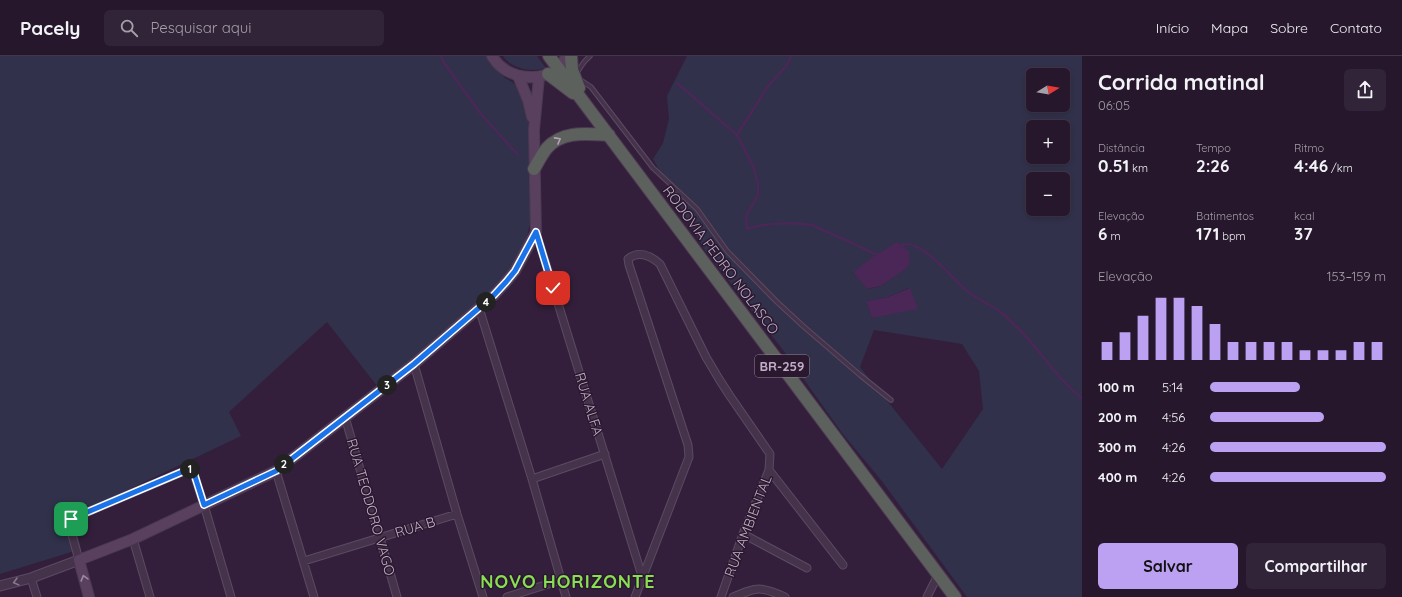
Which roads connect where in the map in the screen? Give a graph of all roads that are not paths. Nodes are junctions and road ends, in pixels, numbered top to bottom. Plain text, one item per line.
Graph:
1 (492, 56) edge
2 (549, 56) edge
3 (567, 56) edge
4 (571, 56) edge
5 (590, 56) edge
6 (548, 73) junction
7 (518, 76) junction
8 (574, 76) junction
9 (585, 102) junction
10 (534, 130) junction
11 (609, 135) junction
12 (534, 169) junction
13 (536, 232) junction
14 (479, 308) junction
15 (414, 364) junction
16 (891, 400) dead end
17 (345, 417) junction
18 (605, 454) junction
19 (770, 470) junction
20 (276, 471) junction
21 (532, 478) junction
22 (204, 505) junction
23 (457, 514) junction
24 (743, 534) junction
25 (380, 538) junction
26 (133, 539) junction
27 (79, 560) junction
28 (304, 561) junction
29 (843, 565) dead end
30 (807, 568) dead end
31 (938, 575) junction
32 (642, 576) junction
33 (31, 578) junction
34 (562, 580) junction
35 (0, 586) edge
36 (37, 597) edge
37 (90, 597) edge
38 (150, 597) edge
39 (231, 597) edge
40 (314, 597) edge
41 (397, 597) edge
42 (483, 597) edge
43 (507, 597) edge
44 (566, 597) edge
45 (634, 597) edge
46 (721, 597) edge
47 (733, 597) edge
48 (785, 597) edge
49 (927, 597) edge
50 (955, 597) edge

1 - 7 main road
2 - 6 highway, RODOVIA PEDRO NOLASCO / BR-259
3 - 6 main road
4 - 8 highway
5 - 8 lane
6 - 7 main road
6 - 9 highway, RODOVIA PEDRO NOLASCO / BR-259
6 - 10 main road
7 - 10 main road
8 - 9 highway
8 - 16 lane
9 - 11 highway, RODOVIA PEDRO NOLASCO / BR-259
10 - 12 main road
12 -> 11 highway
11 - 31 highway, RODOVIA PEDRO NOLASCO / BR-259
12 - 13 main road
13 - 14 main road
13 - 18 street, RUA ALFA
14 - 15 main road
14 - 21 street
15 - 17 main road
15 - 23 street
17 - 20 main road
17 - 25 street, RUA TEODORO VAGO
18 - 21 street
18 - 32 street, RUA ALFA
19 - 24 street, RUA AMBIENTAL
19 - 29 street
19 - 32 street, RUA AMBIENTAL
20 - 22 main road
20 - 28 street
21 - 34 street
22 - 26 main road
22 - 27 street
22 - 39 street
23 - 25 street, RUA B
23 - 42 street
24 - 30 street
24 - 46 street, RUA AMBIENTAL
25 - 28 street, RUA B
25 - 41 street, RUA TEODORO VAGO
26 - 27 main road
26 - 38 street
27 - 33 street
37 -> 27 main road
28 - 40 street
31 - 49 street
31 - 50 highway, RODOVIA PEDRO NOLASCO / BR-259
32 - 45 street
33 -> 35 street
33 - 36 street
34 - 43 street
34 - 44 street
47 - 48 street

